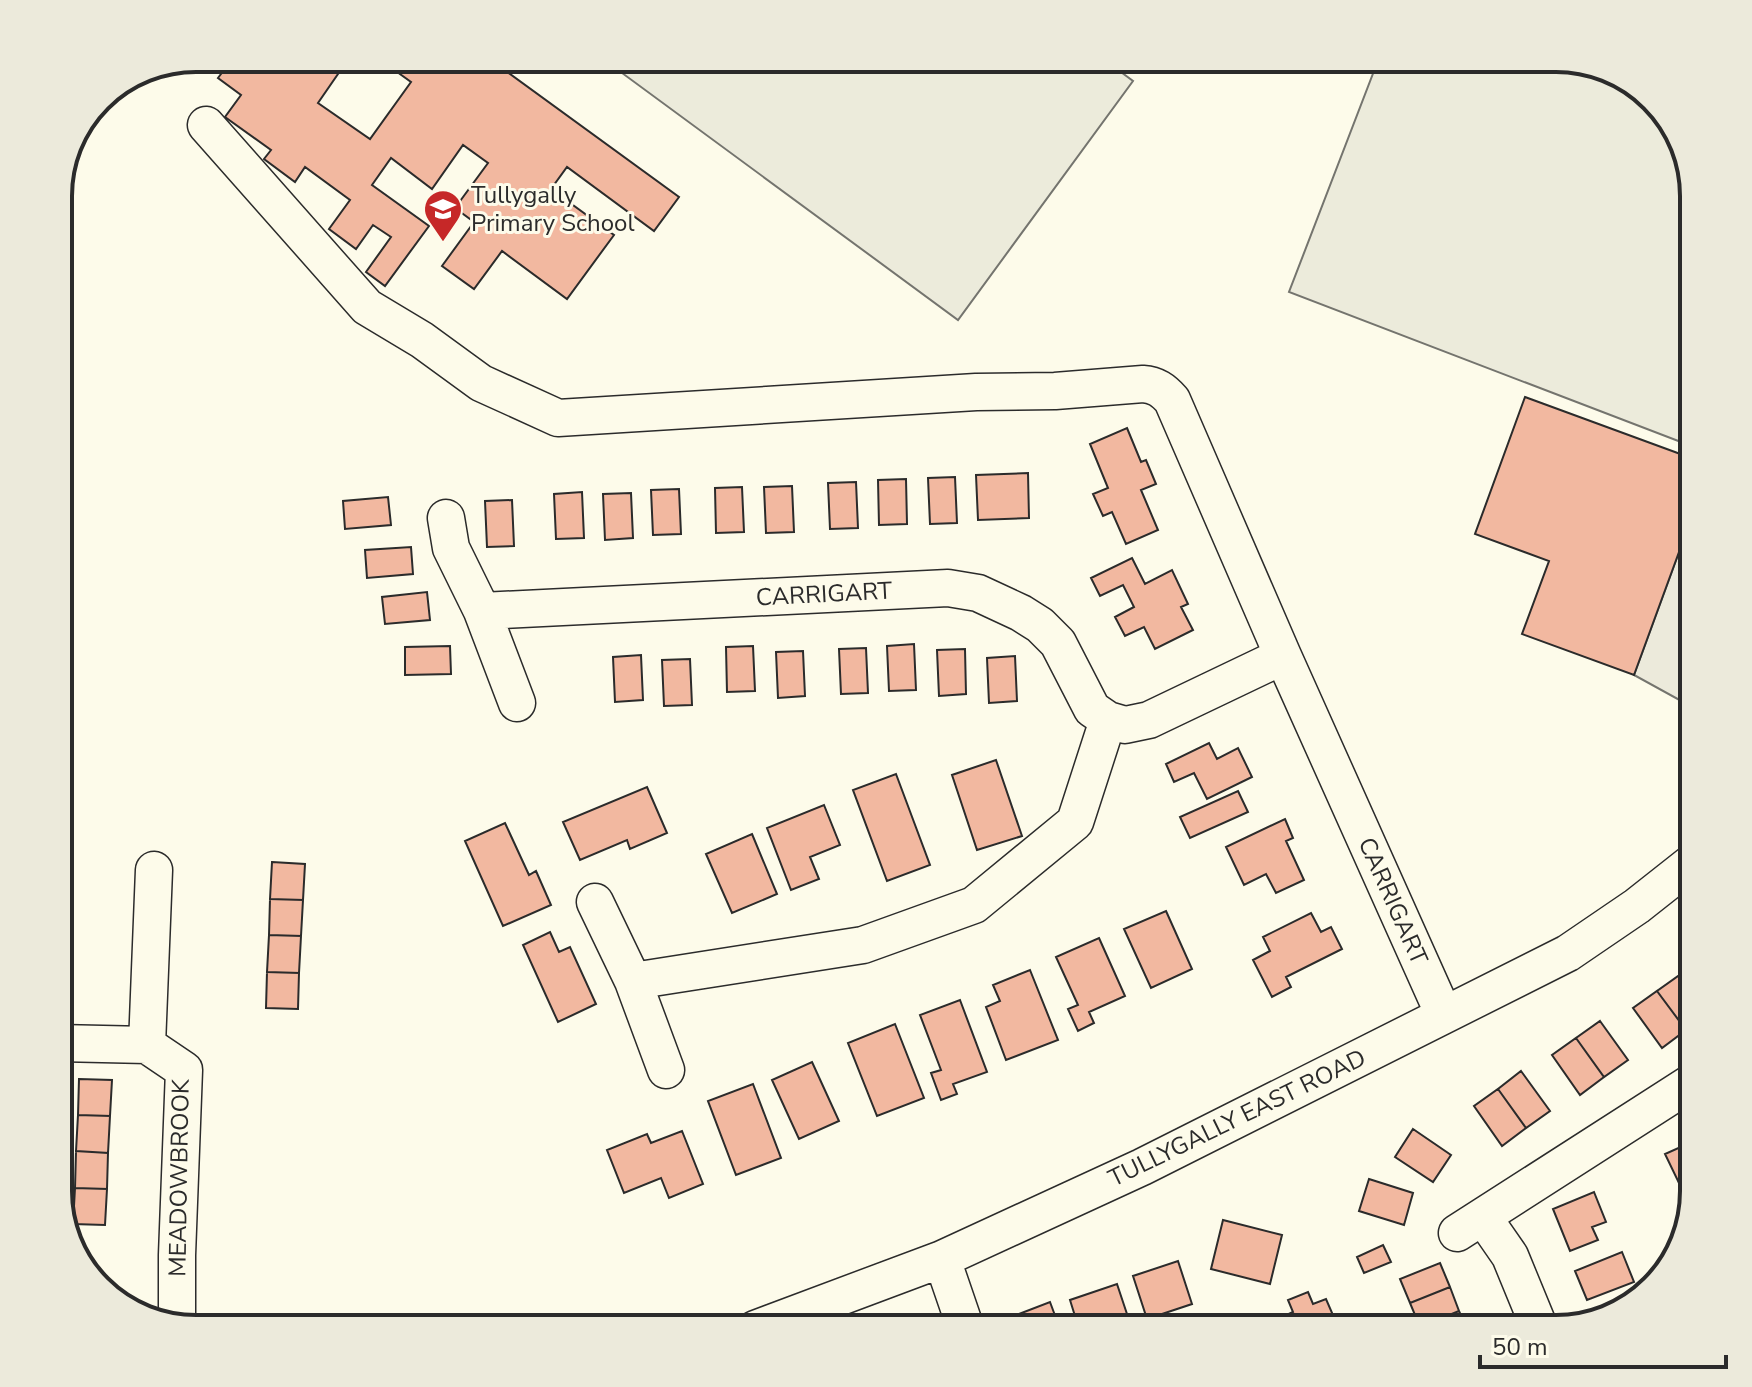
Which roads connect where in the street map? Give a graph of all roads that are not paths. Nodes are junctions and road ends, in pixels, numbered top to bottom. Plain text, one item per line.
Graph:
1 (206, 125) dead end
2 (446, 518) dead end
3 (482, 611) junction
4 (1283, 656) junction
5 (517, 703) dead end
6 (1108, 720) junction
7 (154, 870) dead end
8 (1680, 872) edge
9 (595, 902) dead end
10 (633, 981) junction
11 (1444, 1015) junction
12 (72, 1043) edge
13 (147, 1045) junction
14 (666, 1070) dead end
15 (1680, 1090) edge
16 (942, 1259) junction
17 (177, 1313) edge
18 (792, 1315) edge
19 (961, 1315) edge
20 (1534, 1315) edge

1 - 4 street, CARRIGART
2 - 3 street
3 - 5 street
3 - 6 street, CARRIGART
4 - 6 street
4 - 11 street, CARRIGART
6 - 10 street
7 - 13 street
8 - 11 street, TULLYGALLY EAST ROAD
9 - 10 street
10 - 14 street
11 - 16 street, TULLYGALLY EAST ROAD
12 - 13 street
13 - 17 street, MEADOWBROOK
15 - 20 street
16 - 18 street, TULLYGALLY EAST ROAD
16 - 19 street

